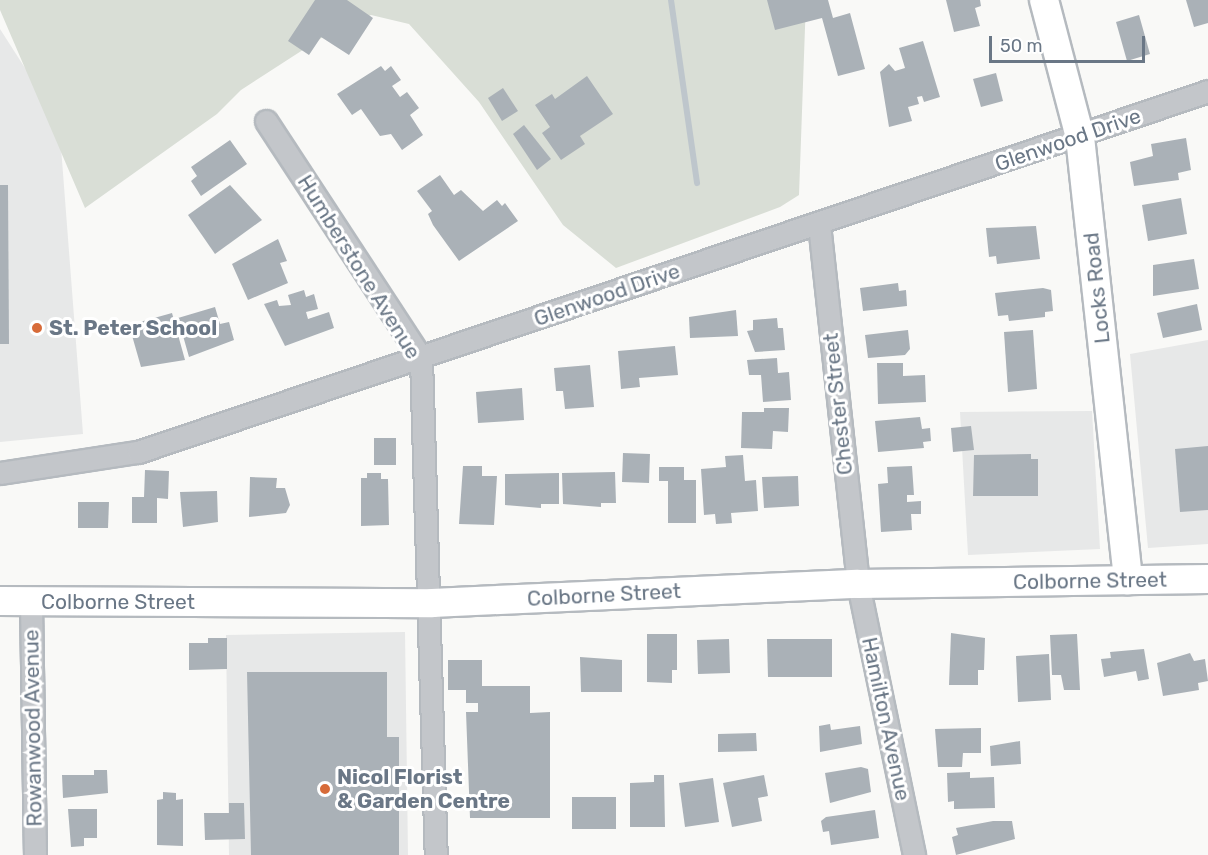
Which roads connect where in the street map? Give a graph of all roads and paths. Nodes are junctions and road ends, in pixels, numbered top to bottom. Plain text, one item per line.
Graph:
1 (1044, 0) edge
2 (1208, 91) edge
3 (266, 121) dead end
4 (1080, 137) junction
5 (819, 224) junction
6 (421, 358) junction
7 (0, 473) edge
8 (1208, 579) edge
9 (1128, 580) junction
10 (858, 584) junction
11 (0, 601) edge
12 (31, 602) junction
13 (432, 603) junction
14 (35, 855) edge
15 (436, 855) edge
16 (914, 855) edge

1 - 4 main road, Locks Road
2 - 4 street, Glenwood Drive
3 - 6 street, Humberstone Avenue
4 - 5 street, Glenwood Drive
4 - 9 main road, Locks Road
5 - 6 street, Glenwood Drive
5 - 10 street, Chester Street
6 - 7 street, Glenwood Drive
6 - 13 street, Humberstone Avenue
8 - 9 main road, Colborne Street
9 - 10 main road, Colborne Street
10 - 13 main road, Colborne Street
10 - 16 street, Hamilton Avenue
11 - 12 main road, Colborne Street
12 - 13 main road, Colborne Street
12 - 14 street, Rowanwood Avenue
13 - 15 street, Humberstone Avenue

